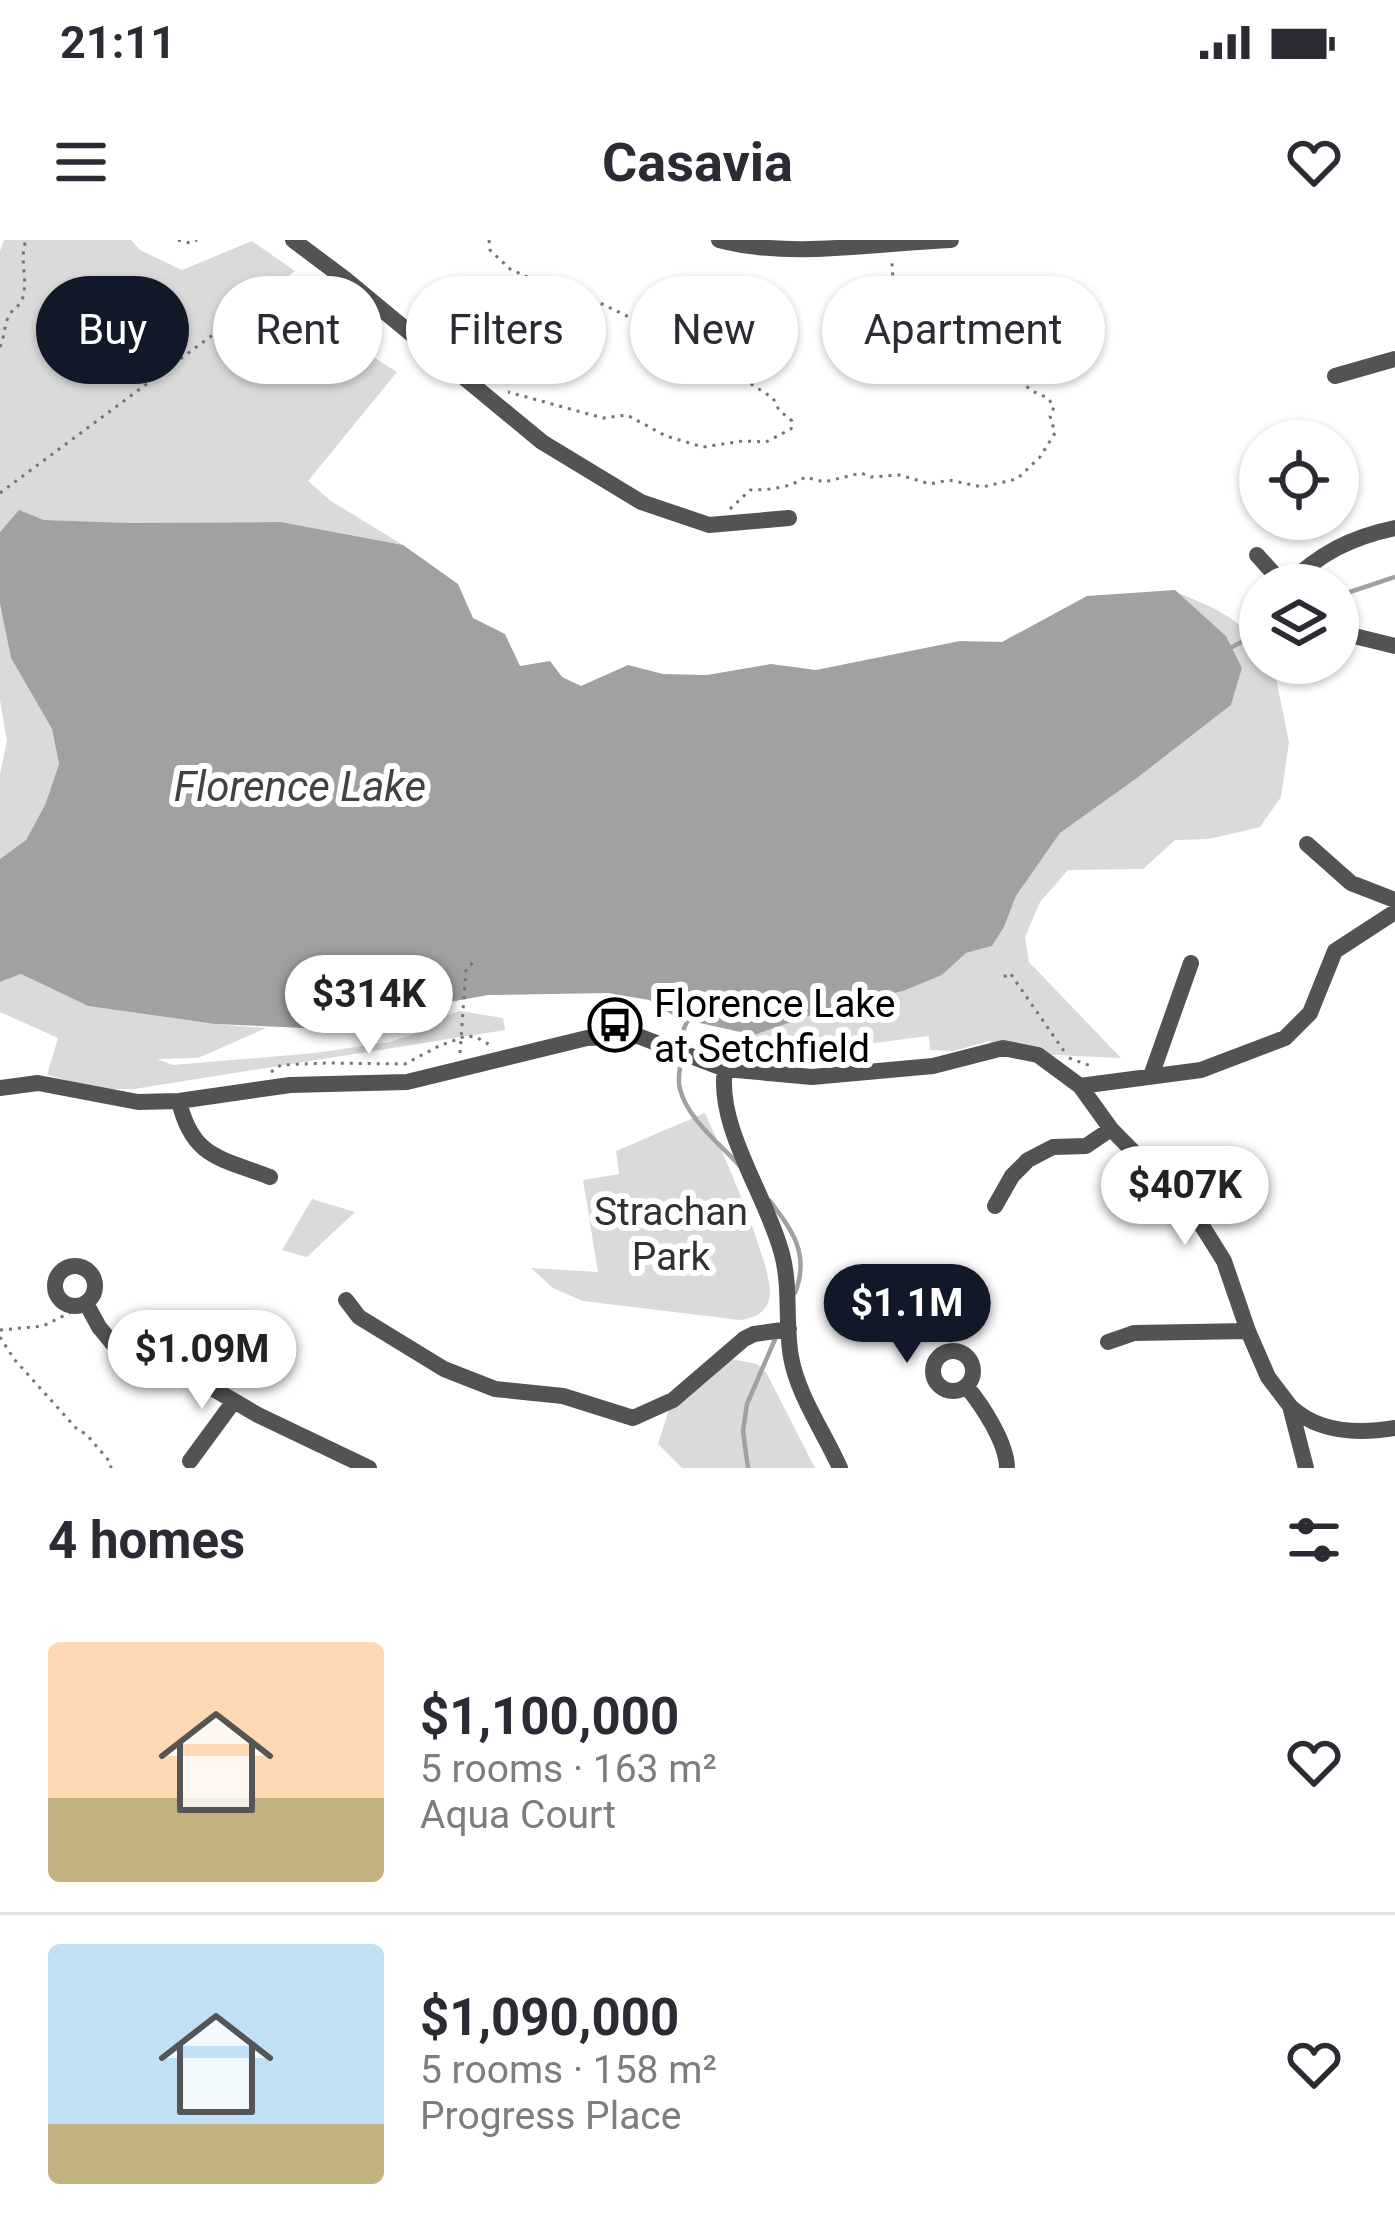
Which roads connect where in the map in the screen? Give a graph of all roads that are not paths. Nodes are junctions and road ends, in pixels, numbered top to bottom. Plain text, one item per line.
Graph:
1 (293, 240) edge
2 (719, 240) edge
3 (951, 240) edge
4 (905, 241) edge
5 (1395, 359) edge
6 (1335, 376) dead end
7 (788, 518) dead end
8 (1395, 528) edge
9 (1257, 555) dead end
10 (1266, 564) edge
11 (1308, 564) edge
12 (1359, 637) edge
13 (1395, 646) edge
14 (1307, 844) dead end
15 (1395, 900) edge
16 (1395, 912) edge
17 (1191, 963) dead end
18 (725, 1069) junction
19 (1151, 1076) junction
20 (1080, 1086) junction
21 (0, 1088) edge
22 (179, 1102) junction
23 (1112, 1130) junction
24 (270, 1177) dead end
25 (995, 1206) dead end
26 (346, 1300) dead end
27 (78, 1307) road end
28 (788, 1329) junction
29 (1248, 1331) junction
30 (1108, 1342) dead end
31 (966, 1386) dead end
32 (234, 1402) junction
33 (1290, 1406) junction
34 (1395, 1428) edge
35 (190, 1461) dead end
36 (1304, 1463) edge
37 (366, 1467) edge
38 (840, 1468) edge
39 (1007, 1468) edge

1 - 7 street
2 - 4 street
3 - 4 street
5 - 6 street
8 - 11 street
9 - 10 street
12 - 13 street
14 - 15 street
16 - 19 street
17 - 19 street
18 - 20 street
18 - 22 street
18 - 28 street
19 - 20 street
20 - 23 street
21 - 22 street
22 - 24 street
23 - 25 street
23 - 29 street
26 - 28 street
27 - 32 street
28 - 38 street
29 - 30 street
29 - 33 street
31 - 39 street
32 - 35 street
32 - 37 street
33 - 34 street
33 - 36 street

